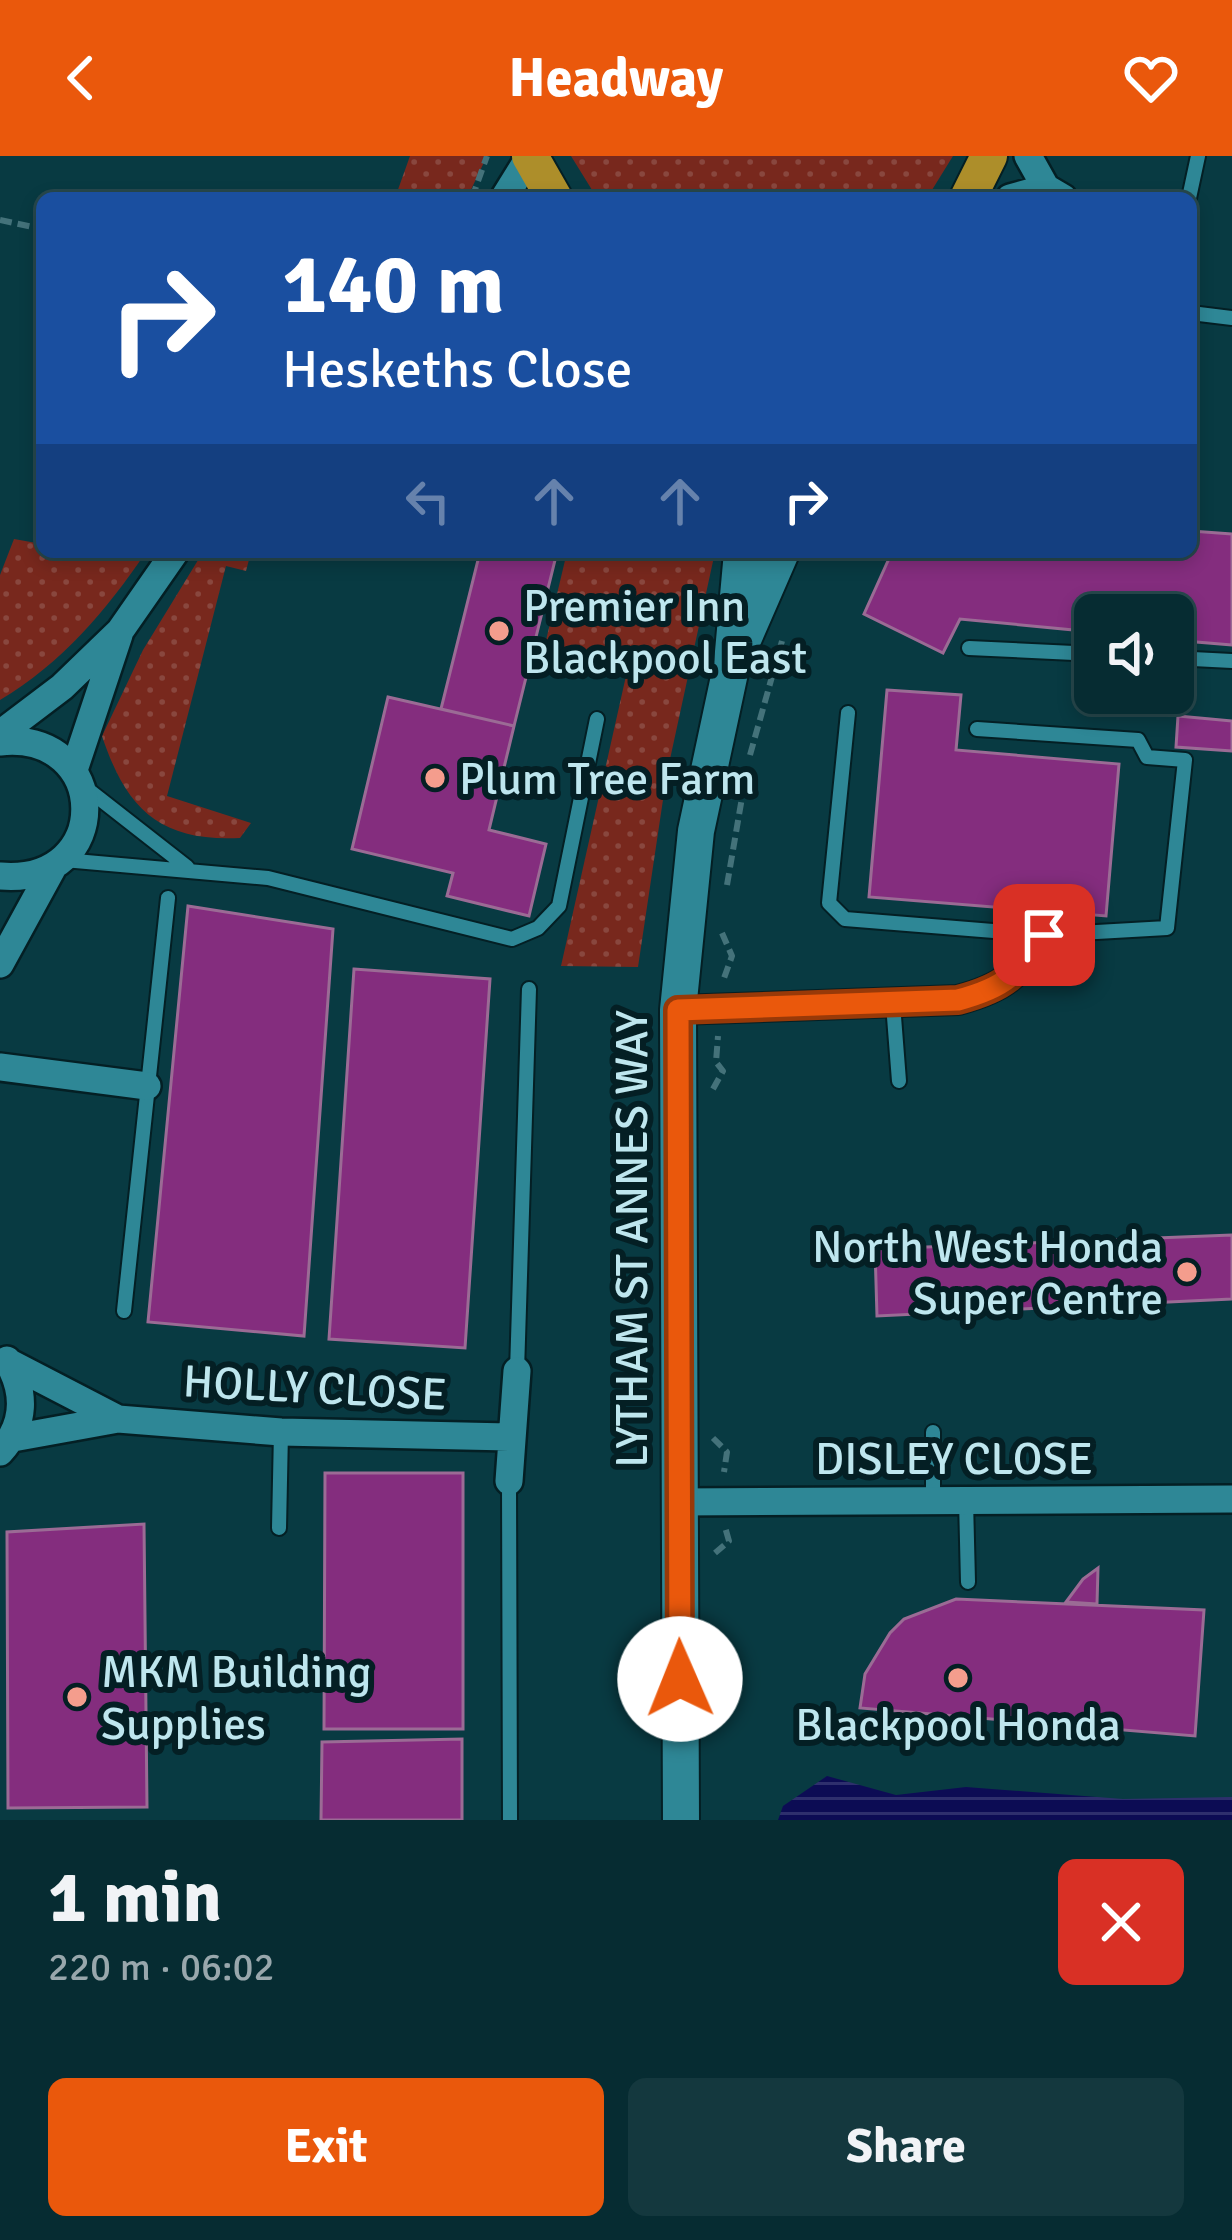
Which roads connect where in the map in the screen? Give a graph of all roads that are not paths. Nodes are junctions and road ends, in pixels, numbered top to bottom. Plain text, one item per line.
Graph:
1 (530, 156) edge
2 (989, 156) edge
3 (1028, 156) edge
4 (1198, 156) edge
5 (508, 192) edge
6 (551, 192) edge
7 (971, 192) edge
8 (1053, 192) edge
9 (1190, 192) edge
10 (1197, 315) edge
11 (1232, 318) edge
12 (171, 558) edge
13 (741, 558) edge
14 (778, 558) edge
15 (121, 631) junction
16 (969, 648) dead end
17 (1074, 653) edge
18 (1194, 659) edge
19 (1232, 661) edge
20 (732, 663) junction
21 (848, 713) dead end
22 (596, 719) dead end
23 (977, 729) dead end
24 (0, 738) edge
25 (78, 778) junction
26 (58, 864) junction
27 (188, 868) junction
28 (0, 876) edge
29 (168, 898) dead end
30 (1044, 935) junction
31 (0, 964) edge
32 (529, 988) dead end
33 (893, 1004) junction
34 (678, 1010) junction
35 (0, 1067) edge
36 (899, 1082) dead end
37 (147, 1086) junction
38 (124, 1311) dead end
39 (5, 1358) edge
40 (517, 1371) joint
41 (118, 1419) junction
42 (281, 1432) junction
43 (934, 1432) dead end
44 (509, 1437) junction
45 (7, 1445) edge
46 (509, 1481) joint
47 (1232, 1499) edge
48 (934, 1500) junction
49 (966, 1500) junction
50 (677, 1502) junction
51 (279, 1528) dead end
52 (968, 1582) dead end
53 (510, 1820) edge
54 (681, 1820) edge

1 - 5 street
1 - 6 highway
2 - 7 highway
3 - 8 street
4 - 9 lane
10 - 11 lane
12 - 15 street
13 - 20 main road, LYTHAM ST ANNES WAY
14 - 20 main road, LYTHAM ST ANNES WAY
15 - 24 street
15 - 25 street
16 - 17 lane
18 - 19 lane
20 - 34 main road, LYTHAM ST ANNES WAY
21 - 30 lane
22 - 27 lane
23 - 30 lane
24 - 25 street
25 - 26 street
25 - 27 lane
26 - 27 lane
26 - 28 street
26 - 31 street
29 - 37 lane
30 - 33 street
32 - 40 lane
33 - 34 street
33 - 36 lane
34 - 50 main road, LYTHAM ST ANNES WAY
35 - 37 street
37 - 38 lane
39 - 41 street, HOLLY CLOSE
39 - 45 street
40 - 44 street, HOLLY CLOSE
41 - 42 street, HOLLY CLOSE
41 - 45 street, HOLLY CLOSE
42 - 44 street, HOLLY CLOSE
42 - 51 lane
43 - 48 lane
44 - 46 street, HOLLY CLOSE
46 - 53 lane
47 - 49 street, DISLEY CLOSE
48 - 49 street, DISLEY CLOSE
48 - 50 street, DISLEY CLOSE
49 - 52 lane
50 - 54 main road, LYTHAM ST ANNES WAY

